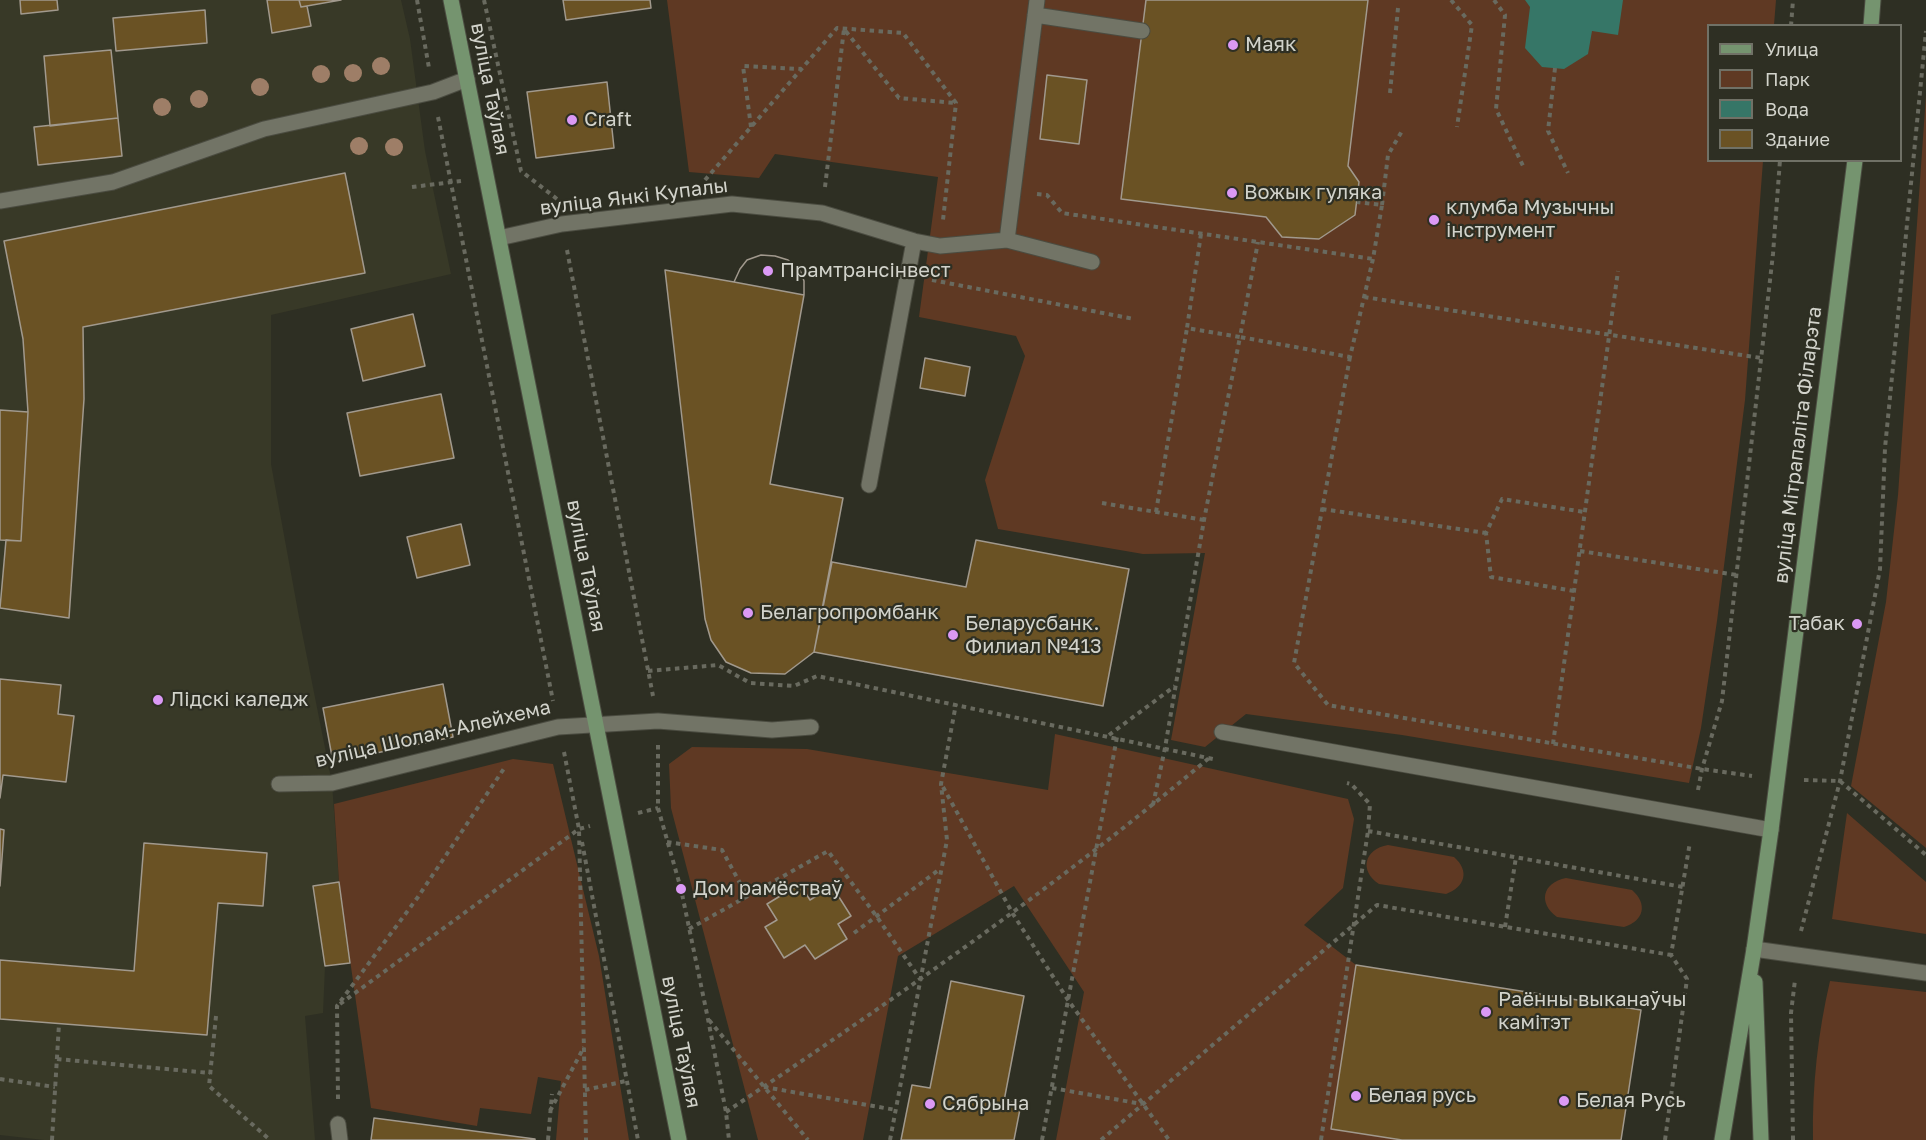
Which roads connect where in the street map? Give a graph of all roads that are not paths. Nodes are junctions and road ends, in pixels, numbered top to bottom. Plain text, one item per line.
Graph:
1 (451, 0) edge
2 (1873, 0) edge
3 (1036, 8) edge
4 (1871, 24) edge
5 (1142, 31) dead end
6 (467, 79) junction
7 (1855, 162) edge
8 (0, 201) edge
9 (499, 238) junction
10 (1007, 240) junction
11 (915, 241) junction
12 (1092, 262) dead end
13 (868, 485) dead end
14 (596, 725) junction
15 (811, 727) dead end
16 (1222, 732) dead end
17 (279, 784) dead end
18 (1770, 830) junction
19 (1754, 949) junction
20 (1926, 973) edge
21 (338, 1124) road end
22 (340, 1140) edge
23 (679, 1140) edge
24 (1722, 1140) edge
25 (1761, 1140) edge

1 - 6 main road, вуліца Таўлая
2 - 4 main road
3 - 5 street
3 - 10 street
6 - 8 street
6 - 9 main road, вуліца Таўлая
7 - 18 main road, вуліца Мітрапаліта Філарэта
9 - 11 street, вуліца Янкі Купалы
9 - 14 main road, вуліца Таўлая
10 - 11 street, вуліца Янкі Купалы
10 - 12 street, вуліца Янкі Купалы
11 - 13 street
14 - 15 street, вуліца Шолам-Алейхема
14 - 17 street, вуліца Шолам-Алейхема
14 - 23 main road, вуліца Таўлая
16 - 18 street
18 - 19 main road, вуліца Мітрапаліта Філарэта
19 - 20 street
19 - 24 main road, вуліца Мітрапаліта Філарэта
19 - 25 main road, вуліца Мітрапаліта Філарэта
21 - 22 street

